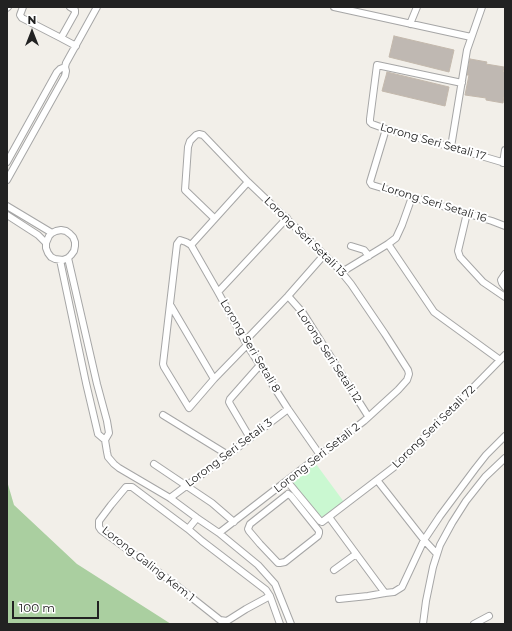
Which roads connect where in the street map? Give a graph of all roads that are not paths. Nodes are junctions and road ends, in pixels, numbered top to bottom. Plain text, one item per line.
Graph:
1 (23, 7) edge
2 (70, 7) edge
3 (97, 7) edge
4 (334, 7) edge
5 (417, 7) edge
6 (482, 7) edge
7 (410, 24) junction
8 (471, 37) junction
9 (61, 38) junction
10 (76, 46) junction
11 (64, 67) junction
12 (462, 83) junction
13 (386, 129) junction
14 (452, 147) junction
15 (505, 150) edge
16 (7, 162) edge
17 (504, 163) edge
18 (7, 180) edge
19 (248, 182) junction
20 (412, 197) junction
21 (7, 206) edge
22 (468, 214) junction
23 (7, 215) edge
24 (214, 218) junction
25 (287, 218) junction
26 (505, 226) edge
27 (52, 233) junction
28 (46, 243) junction
29 (388, 244) junction
30 (190, 245) junction
31 (351, 246) dead end
32 (324, 255) junction
33 (369, 256) junction
34 (68, 258) junction
35 (60, 260) junction
36 (342, 272) junction
37 (505, 274) edge
38 (505, 287) edge
39 (218, 292) junction
40 (288, 296) junction
41 (505, 297) edge
42 (171, 306) junction
43 (246, 343) junction
44 (505, 355) edge
45 (500, 360) junction
46 (260, 365) junction
47 (409, 377) joint
48 (214, 379) junction
49 (288, 408) junction
50 (163, 415) dead end
51 (368, 416) junction
52 (505, 436) edge
53 (250, 438) junction
54 (105, 440) junction
55 (228, 455) junction
56 (320, 455) junction
57 (505, 458) edge
58 (154, 464) dead end
59 (377, 480) junction
60 (287, 481) junction
61 (186, 486) junction
62 (267, 496) junction
63 (170, 498) junction
64 (275, 505) junction
65 (328, 517) junction
66 (197, 518) junction
67 (234, 522) junction
68 (188, 529) junction
69 (219, 533) junction
70 (424, 540) junction
71 (356, 554) junction
72 (437, 554) junction
73 (334, 570) dead end
74 (385, 593) junction
75 (270, 596) junction
76 (339, 599) dead end
77 (490, 616) dead end
78 (280, 624) edge
79 (291, 624) edge
80 (423, 624) edge
81 (474, 624) edge

1 - 9 street
2 - 9 street
3 - 10 street
4 - 7 street
5 - 7 street
6 - 8 street
7 - 8 street
8 - 12 street
9 - 10 street
10 - 11 street
11 - 16 street
11 - 18 street
12 - 13 street, Lorong Seri Setali 17
12 - 14 street
13 - 14 street, Lorong Seri Setali 17
13 - 20 street, Lorong Seri Setali 16
14 - 17 street, Lorong Seri Setali 17
15 - 17 street
19 - 24 street
19 - 24 street, Lorong Seri Setali 13
19 - 25 street, Lorong Seri Setali 13
20 - 22 street, Lorong Seri Setali 16
20 - 29 street
21 - 27 street
22 - 26 street, Lorong Seri Setali 16
22 - 41 street
23 - 28 street
24 - 30 street
25 - 32 street, Lorong Seri Setali 13
25 - 39 street
27 - 28 street
27 - 34 street
28 - 35 street
29 - 33 street
29 - 45 street
30 - 39 street, Lorong Seri Setali 8
30 - 42 street
31 - 33 street
32 - 36 street, Lorong Seri Setali 13
32 - 40 street
33 - 36 street
34 - 35 street
34 - 54 street
35 - 54 street
36 - 47 street, Lorong Seri Setali 13
37 - 38 street
39 - 43 street, Lorong Seri Setali 8
40 - 43 street
40 - 51 street, Lorong Seri Setali 12
42 - 48 street
42 - 48 street
43 - 46 street, Lorong Seri Setali 8
43 - 48 street
44 - 45 street, Lorong Seri Setali 72
45 - 59 street, Lorong Seri Setali 72
46 - 49 street, Lorong Seri Setali 8
46 - 53 street
47 - 51 street, Lorong Seri Setali 2
49 - 53 street, Lorong Seri Setali 3
49 - 56 street, Lorong Seri Setali 8
50 - 55 street
51 - 56 street, Lorong Seri Setali 2
52 - 70 street
53 - 55 street, Lorong Seri Setali 3
54 - 63 street
55 - 61 street, Lorong Seri Setali 3
56 - 60 street, Lorong Seri Setali 2
57 - 72 street
58 - 61 street
59 - 65 street, Lorong Seri Setali 72
59 - 70 street
60 - 62 street, Lorong Seri Setali 2
60 - 65 street, Lorong Seri Setali 72
61 - 63 street, Lorong Seri Setali 3
61 - 67 street
62 - 64 street
62 - 67 street, Lorong Seri Setali 2
63 - 66 street
64 - 64 street
65 - 71 street
66 - 68 street
66 - 69 street
67 - 69 street, Lorong Seri Setali 2
68 - 75 street, Lorong Galing Kem 1
68 - 75 street, Lorong Galing Kem 1
69 - 79 street
70 - 72 street
70 - 74 street
71 - 73 street
71 - 74 street
72 - 80 street
74 - 76 street
75 - 78 street, Lorong Galing Kem 1
77 - 81 street

